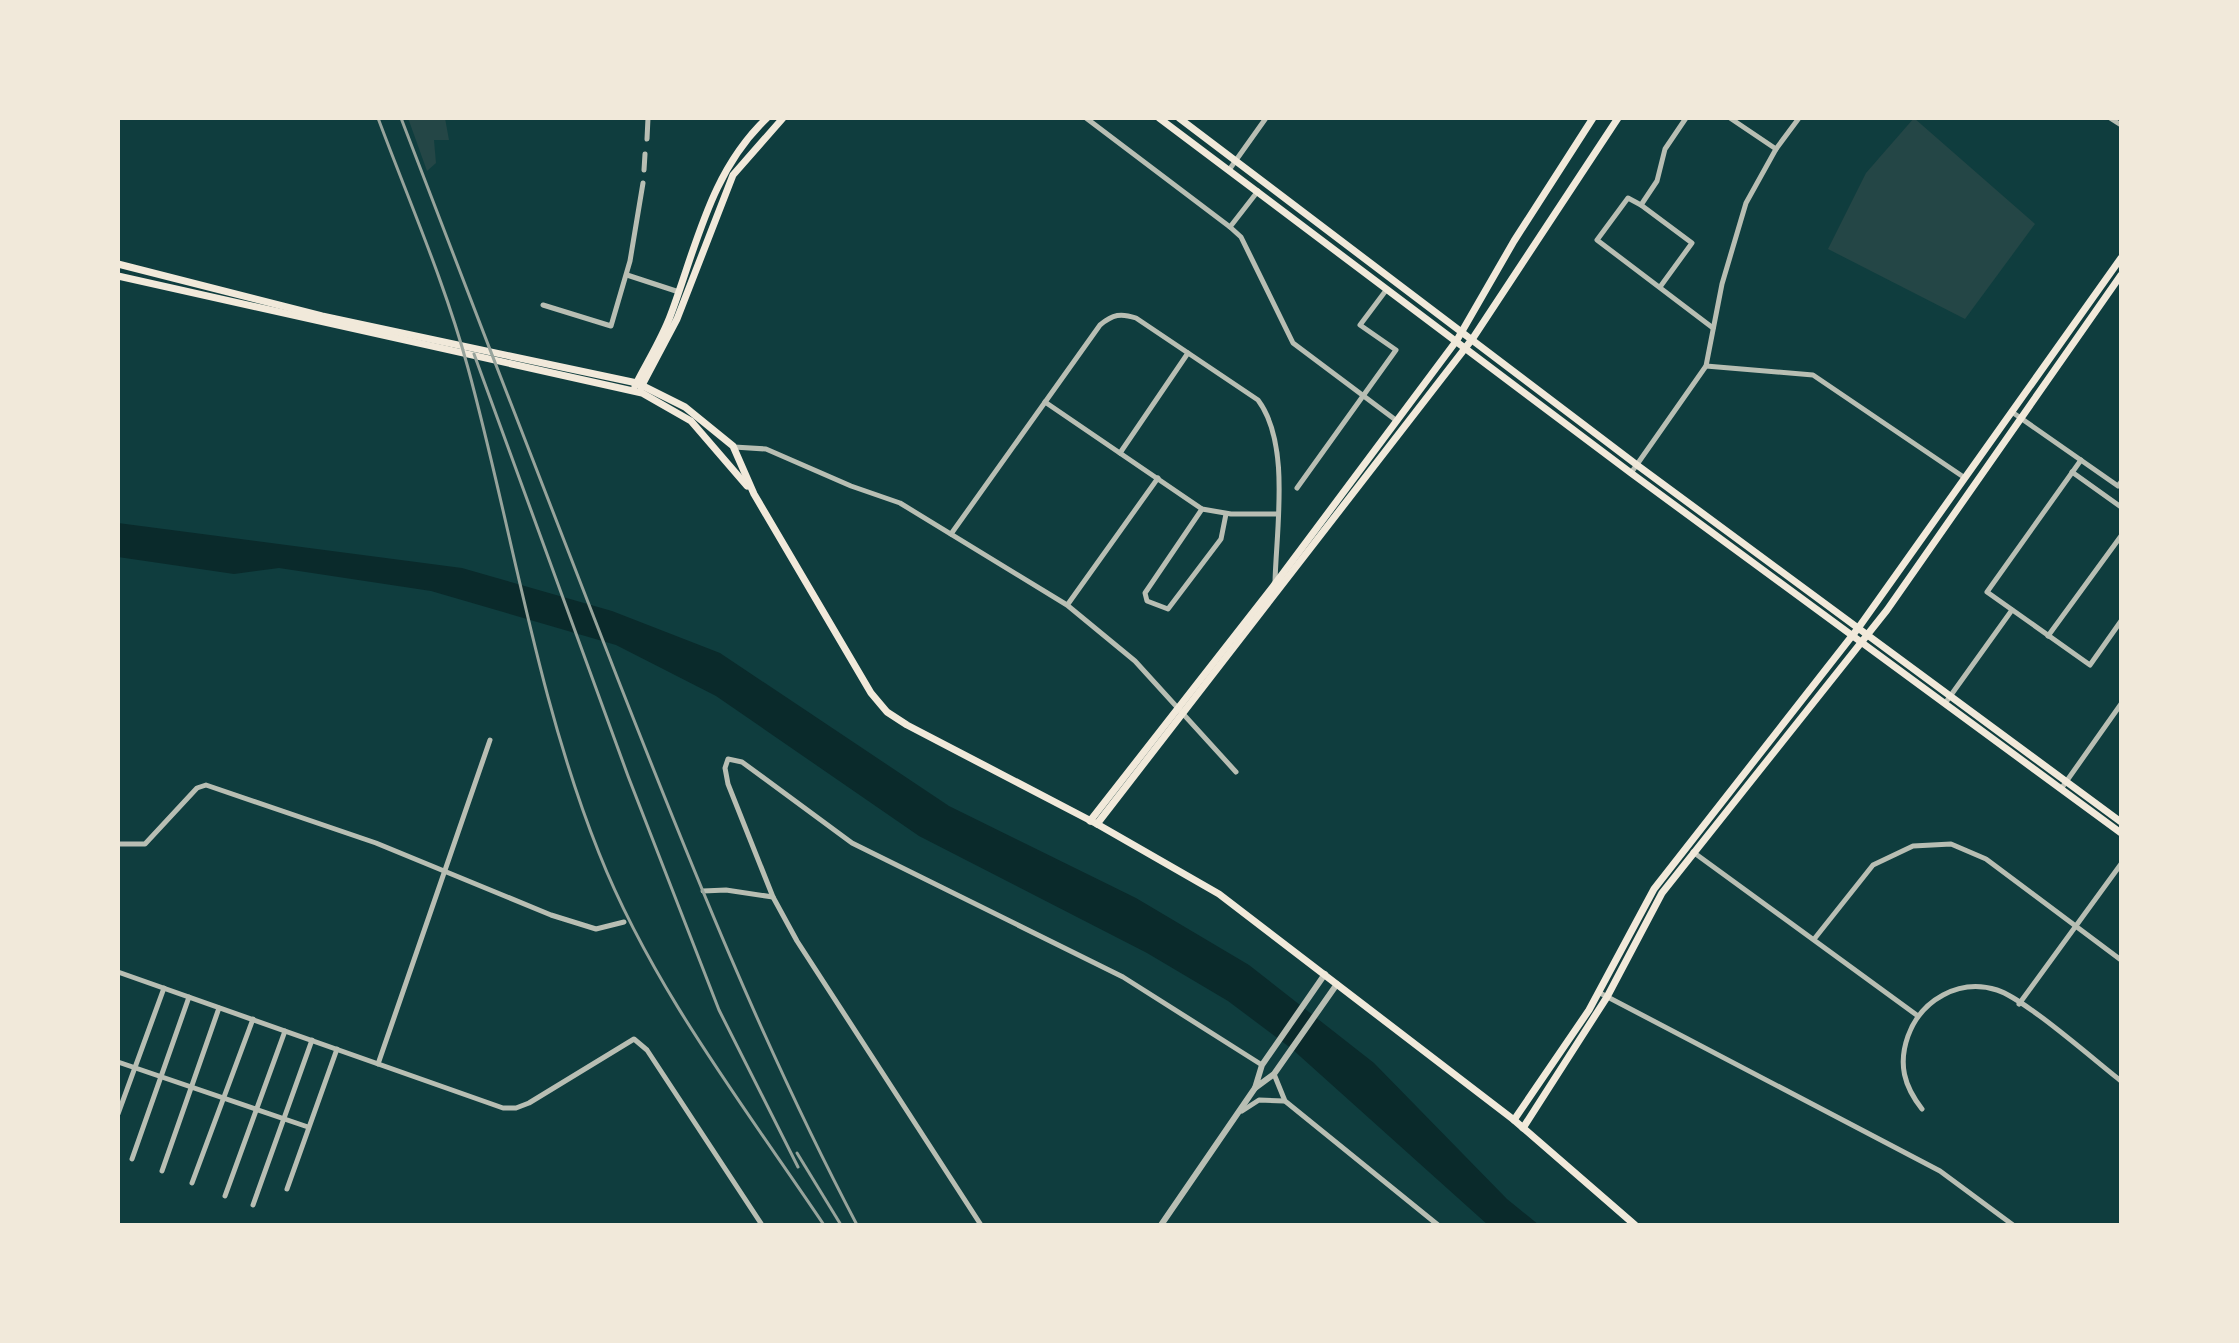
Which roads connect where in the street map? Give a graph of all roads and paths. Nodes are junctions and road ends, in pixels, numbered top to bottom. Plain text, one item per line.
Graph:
1 (648, 118) edge
2 (767, 118) edge
3 (783, 118) edge
4 (1086, 118) edge
5 (1159, 118) edge
6 (1179, 118) edge
7 (1266, 118) edge
8 (1593, 118) edge
9 (1618, 118) edge
10 (1686, 118) edge
11 (1730, 118) edge
12 (1799, 118) edge
13 (2110, 118) edge
14 (2121, 125) edge
15 (647, 139) dead end
16 (1776, 149) junction
17 (645, 154) dead end
18 (1235, 160) junction
19 (644, 170) dead end
20 (1229, 170) junction
21 (643, 183) dead end
22 (1258, 191) junction
23 (1641, 205) junction
24 (1230, 227) junction
25 (2121, 258) edge
26 (118, 264) edge
27 (627, 275) junction
28 (2121, 275) edge
29 (118, 276) edge
30 (1660, 287) junction
31 (1387, 288) junction
32 (679, 292) junction
33 (543, 305) dead end
34 (1713, 328) junction
35 (1463, 331) junction
36 (1473, 338) junction
37 (1457, 340) junction
38 (1466, 347) junction
39 (1188, 353) junction
40 (1706, 366) junction
41 (637, 388) junction
42 (1363, 395) junction
43 (1045, 402) junction
44 (2012, 412) junction
45 (2021, 418) junction
46 (1398, 421) junction
47 (733, 446) junction
48 (1120, 453) junction
49 (2081, 460) junction
50 (1637, 465) junction
51 (2072, 472) junction
52 (1631, 473) junction
53 (1158, 478) junction
54 (1966, 478) junction
55 (2121, 482) edge
56 (1297, 488) dead end
57 (754, 494) junction
58 (2121, 507) edge
59 (1202, 509) junction
60 (1226, 514) junction
61 (1277, 514) junction
62 (951, 534) junction
63 (2121, 536) edge
64 (1275, 584) junction
65 (1067, 605) junction
66 (2012, 610) junction
67 (2121, 621) edge
68 (1859, 627) junction
69 (1868, 634) junction
70 (1852, 636) junction
71 (2048, 636) junction
72 (1861, 643) junction
73 (1948, 698) junction
74 (2121, 704) edge
75 (1182, 712) junction
76 (490, 740) dead end
77 (1236, 772) dead end
78 (2067, 781) junction
79 (2061, 789) junction
80 (1094, 822) junction
81 (2121, 822) edge
82 (2121, 833) edge
83 (118, 844) edge
84 (1689, 849) junction
85 (2121, 864) edge
86 (444, 873) junction
87 (703, 891) dead end
88 (773, 897) junction
89 (624, 922) dead end
90 (2075, 926) junction
91 (1815, 938) junction
92 (2121, 960) edge
93 (118, 972) edge
94 (1325, 974) junction
95 (1337, 984) junction
96 (164, 988) junction
97 (1603, 995) junction
98 (189, 997) junction
99 (2019, 1004) junction
100 (219, 1008) junction
101 (1918, 1016) junction
102 (253, 1019) junction
103 (285, 1031) junction
104 (312, 1040) junction
105 (337, 1049) junction
106 (118, 1062) edge
107 (378, 1064) junction
108 (1262, 1065) junction
109 (135, 1067) junction
110 (1274, 1074) junction
111 (161, 1076) junction
112 (2121, 1081) edge
113 (192, 1087) junction
114 (1255, 1088) junction
115 (224, 1098) junction
116 (1285, 1101) junction
117 (256, 1109) junction
118 (1922, 1109) dead end
119 (1239, 1112) junction
120 (118, 1114) edge
121 (283, 1119) junction
122 (1514, 1120) junction
123 (308, 1127) junction
124 (1523, 1128) junction
125 (132, 1159) dead end
126 (162, 1171) dead end
127 (192, 1183) dead end
128 (287, 1189) dead end
129 (225, 1196) dead end
130 (253, 1205) dead end
131 (762, 1225) edge
132 (981, 1225) edge
133 (1161, 1225) edge
134 (1438, 1225) edge
135 (1635, 1225) edge
136 (2013, 1225) edge

1 - 15 street
2 - 32 main road
3 - 41 main road
4 - 24 street
5 - 20 main road
6 - 18 main road
7 - 18 street
8 - 35 main road
9 - 36 main road
10 - 23 street
11 - 16 street
12 - 16 street
13 - 14 street
16 - 34 street
17 - 19 street
18 - 20 street
18 - 35 main road
20 - 22 main road
21 - 27 street
22 - 24 street
22 - 31 main road
23 - 30 street
23 - 30 street
24 - 42 street
25 - 44 main road
26 - 41 main road
27 - 32 street
27 - 33 street
28 - 45 main road
29 - 41 main road
30 - 34 street
31 - 37 main road
31 - 42 street
32 - 41 main road
34 - 40 street
35 - 36 main road
35 - 37 main road
36 - 38 main road
36 - 50 main road
37 - 38 main road
37 - 46 main road
38 - 52 main road
38 - 75 main road
39 - 43 street
39 - 48 street
39 - 61 street
40 - 50 street
40 - 54 street
41 - 47 main road
41 - 57 main road
42 - 46 street
42 - 56 street
43 - 48 street
43 - 62 street
44 - 45 street
44 - 54 main road
45 - 49 street
45 - 69 main road
46 - 64 main road
47 - 57 main road
47 - 62 street
48 - 53 street
49 - 51 street
49 - 55 street
50 - 52 street
50 - 68 main road
51 - 58 street
51 - 66 street
52 - 70 main road
53 - 59 street
53 - 65 street
54 - 68 main road
57 - 80 main road
59 - 60 street
59 - 60 street
60 - 61 street
61 - 64 street
62 - 65 street
63 - 71 street
64 - 75 main road
65 - 75 street
66 - 71 street
66 - 73 street
67 - 71 street
68 - 69 main road
68 - 70 main road
69 - 72 main road
69 - 73 main road
70 - 72 main road
70 - 84 main road
72 - 73 main road
72 - 84 main road
73 - 78 main road
73 - 79 main road
74 - 78 street
75 - 77 street
75 - 80 main road
76 - 86 street
78 - 79 street
78 - 81 main road
79 - 82 main road
80 - 94 main road
83 - 86 street
84 - 91 street
84 - 97 main road
85 - 90 street
86 - 89 street
86 - 107 street
87 - 88 street
88 - 108 street
88 - 132 street
90 - 91 street
90 - 92 street
90 - 99 street
91 - 101 street
93 - 96 street
94 - 95 main road
94 - 108 street
95 - 110 street
95 - 122 main road
96 - 98 street
96 - 109 street
97 - 122 main road
97 - 124 main road
97 - 136 street
98 - 100 street
98 - 111 street
99 - 101 street
99 - 112 street
100 - 102 street
100 - 113 street
101 - 118 street
102 - 103 street
102 - 115 street
103 - 104 street
103 - 117 street
104 - 105 street
104 - 121 street
105 - 107 street
105 - 123 street
106 - 109 street
107 - 131 street
108 - 114 street
109 - 111 street
109 - 120 street
110 - 114 street
110 - 116 street
111 - 113 street
111 - 125 street
113 - 115 street
113 - 126 street
114 - 119 street
115 - 117 street
115 - 127 street
116 - 119 street
116 - 134 street
117 - 121 street
117 - 129 street
119 - 133 street
121 - 123 street
121 - 130 street
122 - 124 main road
123 - 128 street
124 - 135 main road

